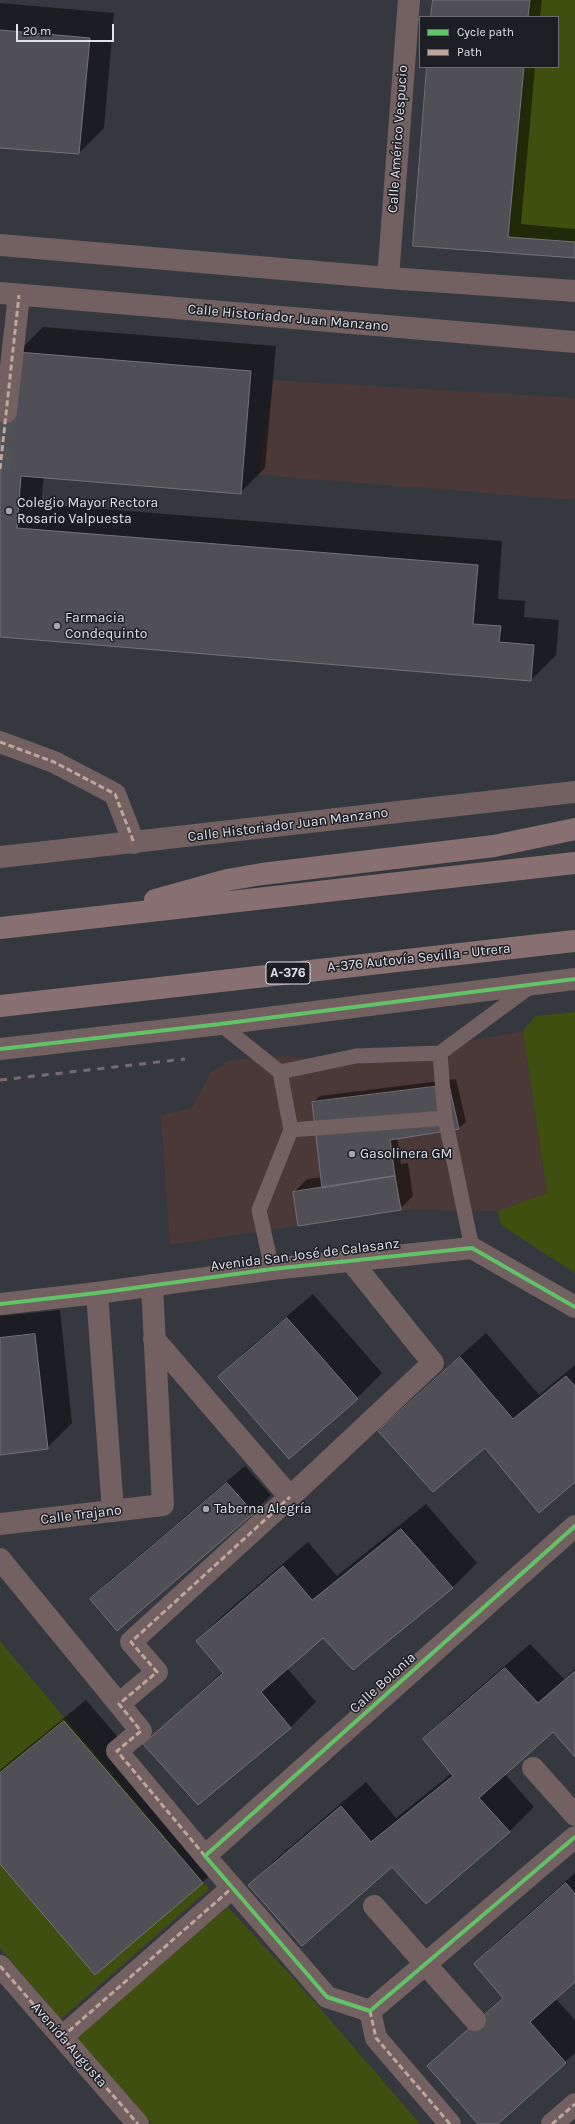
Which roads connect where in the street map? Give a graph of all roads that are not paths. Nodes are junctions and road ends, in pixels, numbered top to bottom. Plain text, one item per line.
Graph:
1 (409, 0) edge
2 (0, 245) edge
3 (388, 278) junction
4 (575, 291) edge
5 (9, 294) edge
6 (575, 342) edge
7 (6, 412) tunnel mouth
8 (0, 742) edge
9 (575, 792) edge
10 (575, 829) edge
11 (134, 843) junction
12 (0, 858) edge
13 (575, 863) edge
14 (107, 915) junction
15 (0, 928) edge
16 (575, 941) edge
17 (575, 979) edge
18 (534, 984) junction
19 (0, 1006) edge
20 (220, 1024) junction
21 (0, 1049) edge
22 (440, 1053) junction
23 (280, 1072) junction
24 (445, 1118) junction
25 (291, 1130) junction
26 (472, 1248) junction
27 (351, 1261) junction
28 (272, 1269) junction
29 (152, 1285) junction
30 (97, 1293) junction
31 (0, 1304) edge
32 (575, 1307) edge
33 (154, 1338) junction
34 (290, 1497) junction
35 (113, 1511) junction
36 (0, 1524) edge
37 (575, 1526) edge
38 (0, 1559) edge
39 (119, 1704) junction
40 (533, 1768) dead end
41 (575, 1815) edge
42 (575, 1837) edge
43 (205, 1856) junction
44 (232, 1888) junction
45 (374, 1906) dead end
46 (425, 1964) junction
47 (0, 1966) edge
48 (370, 2011) junction
49 (475, 2020) dead end
50 (62, 2037) junction
51 (575, 2104) edge
52 (138, 2124) edge
53 (450, 2124) edge
54 (552, 2124) edge

1 - 3 street, Calle Américo Vespucio
2 - 3 street
3 - 4 street
5 - 6 street, Calle Historiador Juan Manzano
5 - 7 street
8 - 11 street
9 - 11 street, Calle Historiador Juan Manzano
10 - 14 main road
11 - 12 street, Calle Historiador Juan Manzano
13 - 14 main road
14 - 15 main road
16 - 19 main road, A-376 Autovía Sevilla - Utrera / A-376
17 - 18 street
18 - 20 street
18 - 22 lane
20 - 21 street
20 - 23 lane
22 - 23 lane
22 - 24 lane
23 - 25 lane
24 - 25 lane
24 - 26 lane
25 - 28 lane
26 - 27 street, Avenida San José de Calasanz
26 - 32 street
27 - 28 street, Avenida San José de Calasanz
27 - 34 street
28 - 29 street, Avenida San José de Calasanz
29 - 30 street, Avenida San José de Calasanz
29 - 33 street
30 - 31 street, Avenida San José de Calasanz
30 - 35 street
33 - 34 street
33 - 35 street, Calle Trajano
34 - 39 street
35 - 36 street, Calle Trajano
37 - 43 street, Calle Bolonia
38 - 39 street
39 - 43 street
40 - 41 street
42 - 46 street
43 - 44 street
44 - 48 street
44 - 50 street
45 - 46 street
46 - 48 street
46 - 49 street
47 - 50 street, Avenida Augusta
48 - 53 street
50 - 52 street, Avenida Augusta
51 - 54 street

